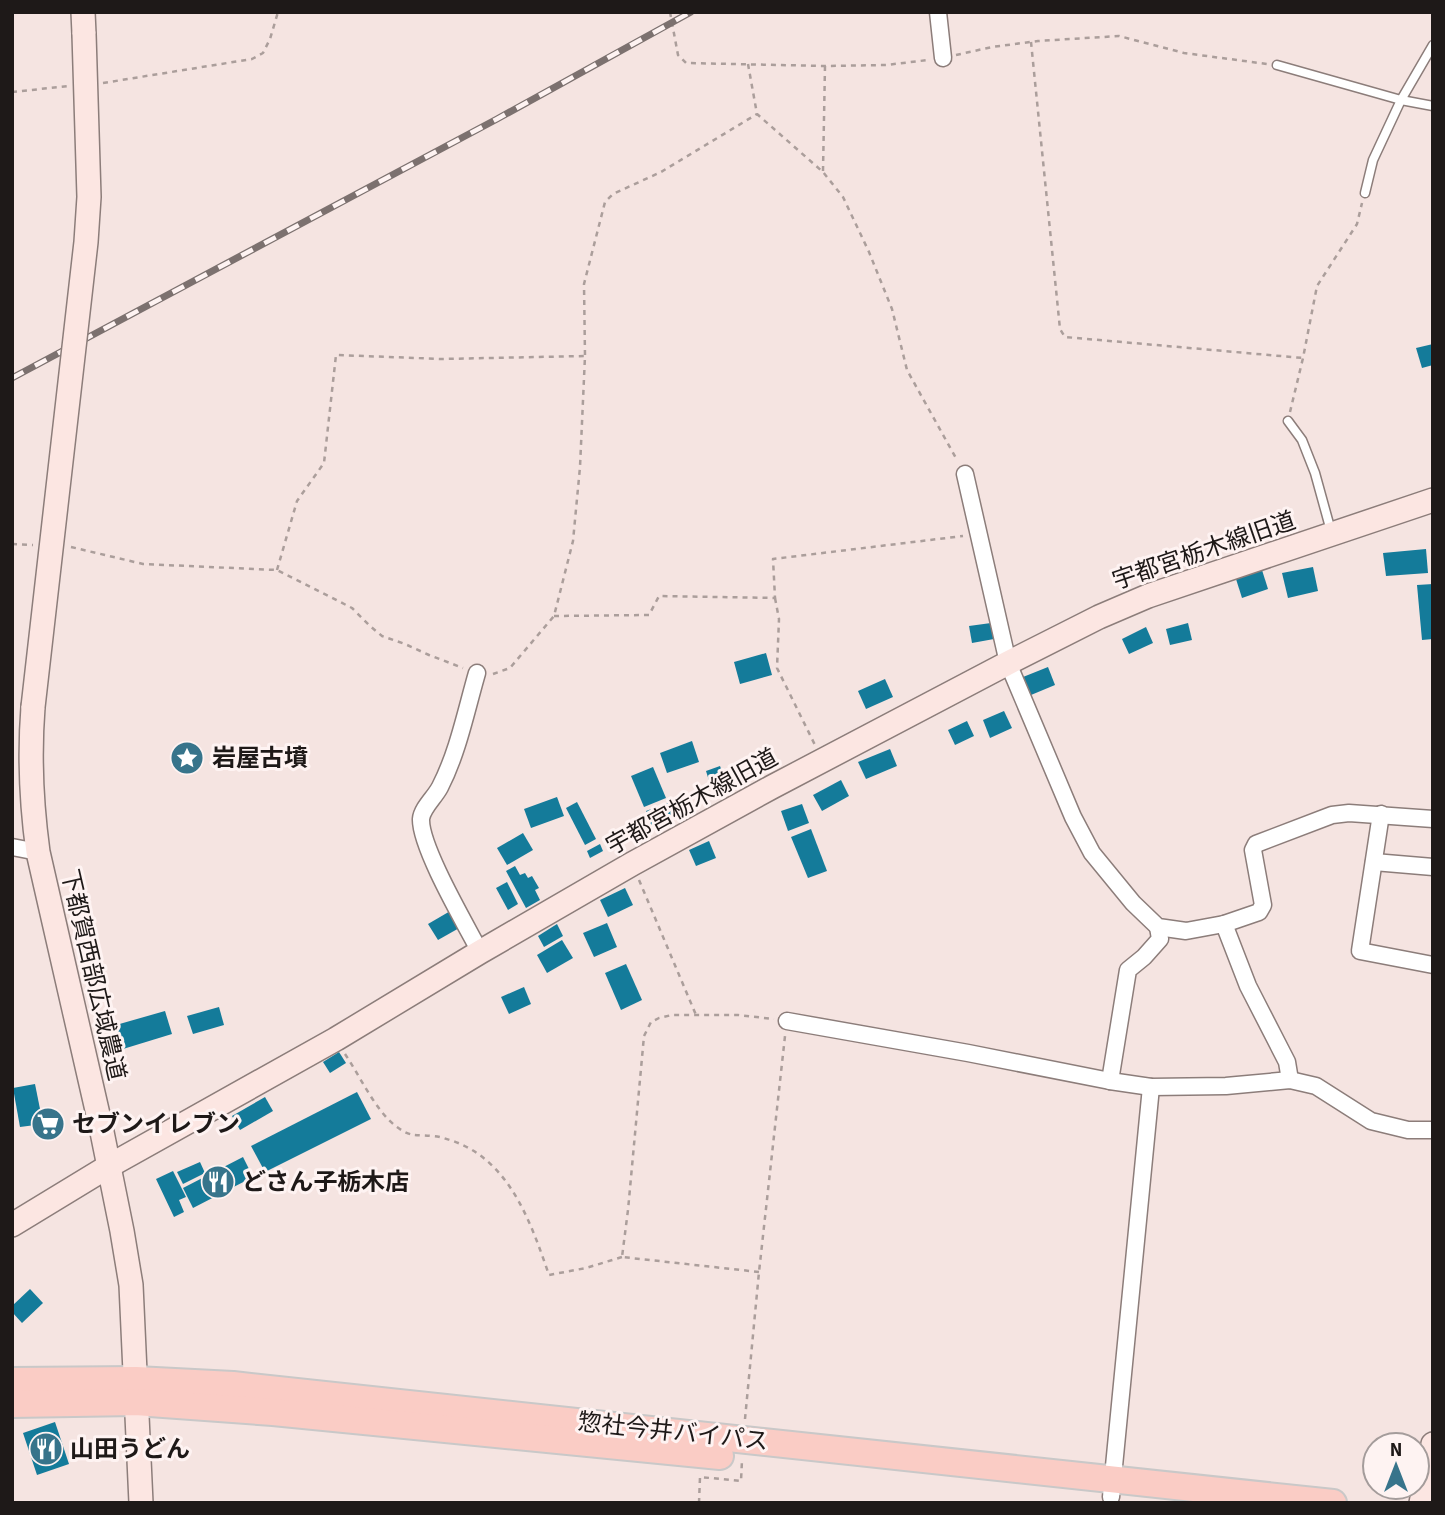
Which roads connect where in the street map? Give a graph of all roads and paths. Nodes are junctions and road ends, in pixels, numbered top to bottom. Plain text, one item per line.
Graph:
1 (278, 12) edge
2 (938, 12) edge
3 (83, 23) edge
4 (1031, 42) dead end
5 (1433, 45) edge
6 (943, 58) dead end
7 (748, 64) dead end
8 (1277, 65) dead end
9 (825, 66) dead end
10 (98, 83) dead end
11 (74, 86) dead end
12 (12, 92) edge
13 (1401, 100) junction
14 (1433, 106) edge
15 (757, 114) junction
16 (822, 172) junction
17 (1365, 193) joint
18 (586, 356) junction
19 (1303, 358) junction
20 (1288, 421) joint
21 (965, 474) joint
22 (1433, 500) edge
23 (978, 534) junction
24 (1332, 534) junction
25 (12, 544) edge
26 (36, 545) dead end
27 (71, 547) dead end
28 (277, 570) junction
29 (775, 598) junction
30 (554, 616) junction
31 (1008, 663) junction
32 (477, 673) junction
33 (823, 760) junction
34 (1381, 814) junction
35 (1433, 819) edge
36 (12, 847) edge
37 (38, 852) junction
38 (1374, 862) junction
39 (632, 864) junction
40 (1433, 867) edge
41 (1224, 924) junction
42 (1158, 927) junction
43 (480, 952) junction
44 (1433, 965) edge
45 (696, 1015) junction
46 (787, 1021) junction
47 (336, 1039) junction
48 (1290, 1080) junction
49 (1110, 1082) junction
50 (1151, 1087) junction
51 (1433, 1130) edge
52 (109, 1166) junction
53 (12, 1225) edge
54 (622, 1257) junction
55 (759, 1272) junction
56 (12, 1381) edge
57 (136, 1391) junction
58 (12, 1404) edge
59 (1433, 1444) edge
60 (743, 1449) junction
61 (1112, 1488) junction
62 (141, 1503) edge
63 (699, 1503) edge
64 (1164, 1503) edge
65 (1333, 1503) edge
66 (1421, 1503) edge

1 - 10 path
2 - 6 street
3 - 37 street, 下都賀西部広域農道, bridge
4 - 19 path
5 - 13 lane
7 - 15 path
8 - 13 lane
9 - 16 path
11 - 12 path
13 - 14 lane
13 - 17 lane
15 - 16 path
15 - 18 path
16 - 21 path
17 - 19 path
18 - 28 path
18 - 30 path
19 - 20 path
20 - 24 lane
21 - 23 street
22 - 24 street, 宇都宮栃木線旧道
23 - 29 path
23 - 31 street
24 - 31 street, 宇都宮栃木線旧道
25 - 26 path
27 - 28 path
28 - 32 path
29 - 30 path
29 - 33 path
30 - 32 path
31 - 33 street, 宇都宮栃木線旧道
31 - 42 street
32 - 43 street
33 - 39 street, 宇都宮栃木線旧道
34 - 35 street
34 - 38 street
34 - 41 street
36 - 37 street
37 - 52 street, 下都賀西部広域農道
38 - 40 street
38 - 44 street
39 - 43 street, 宇都宮栃木線旧道
39 - 45 path
41 - 42 street
41 - 48 street
42 - 49 street
43 - 47 street, 宇都宮栃木線旧道
45 - 46 path
45 - 54 path
46 - 49 street
46 - 55 path
47 - 52 street, 宇都宮栃木線旧道
47 - 54 path
48 - 50 street
48 - 51 street
49 - 50 street
50 - 61 street
52 - 53 street, 宇都宮栃木線旧道
52 - 57 street, 下都賀西部広域農道
54 - 55 path
55 - 60 path
56 - 57 main road, 惣社今井バイパス
57 - 58 main road, 惣社今井バイパス
57 - 60 main road, 惣社今井バイパス
57 - 62 street, 下都賀西部広域農道
59 - 66 street
60 - 61 main road, 惣社今井バイパス
60 - 63 path
61 - 64 main road, 惣社今井バイパス
61 - 65 main road, 惣社今井バイパス

